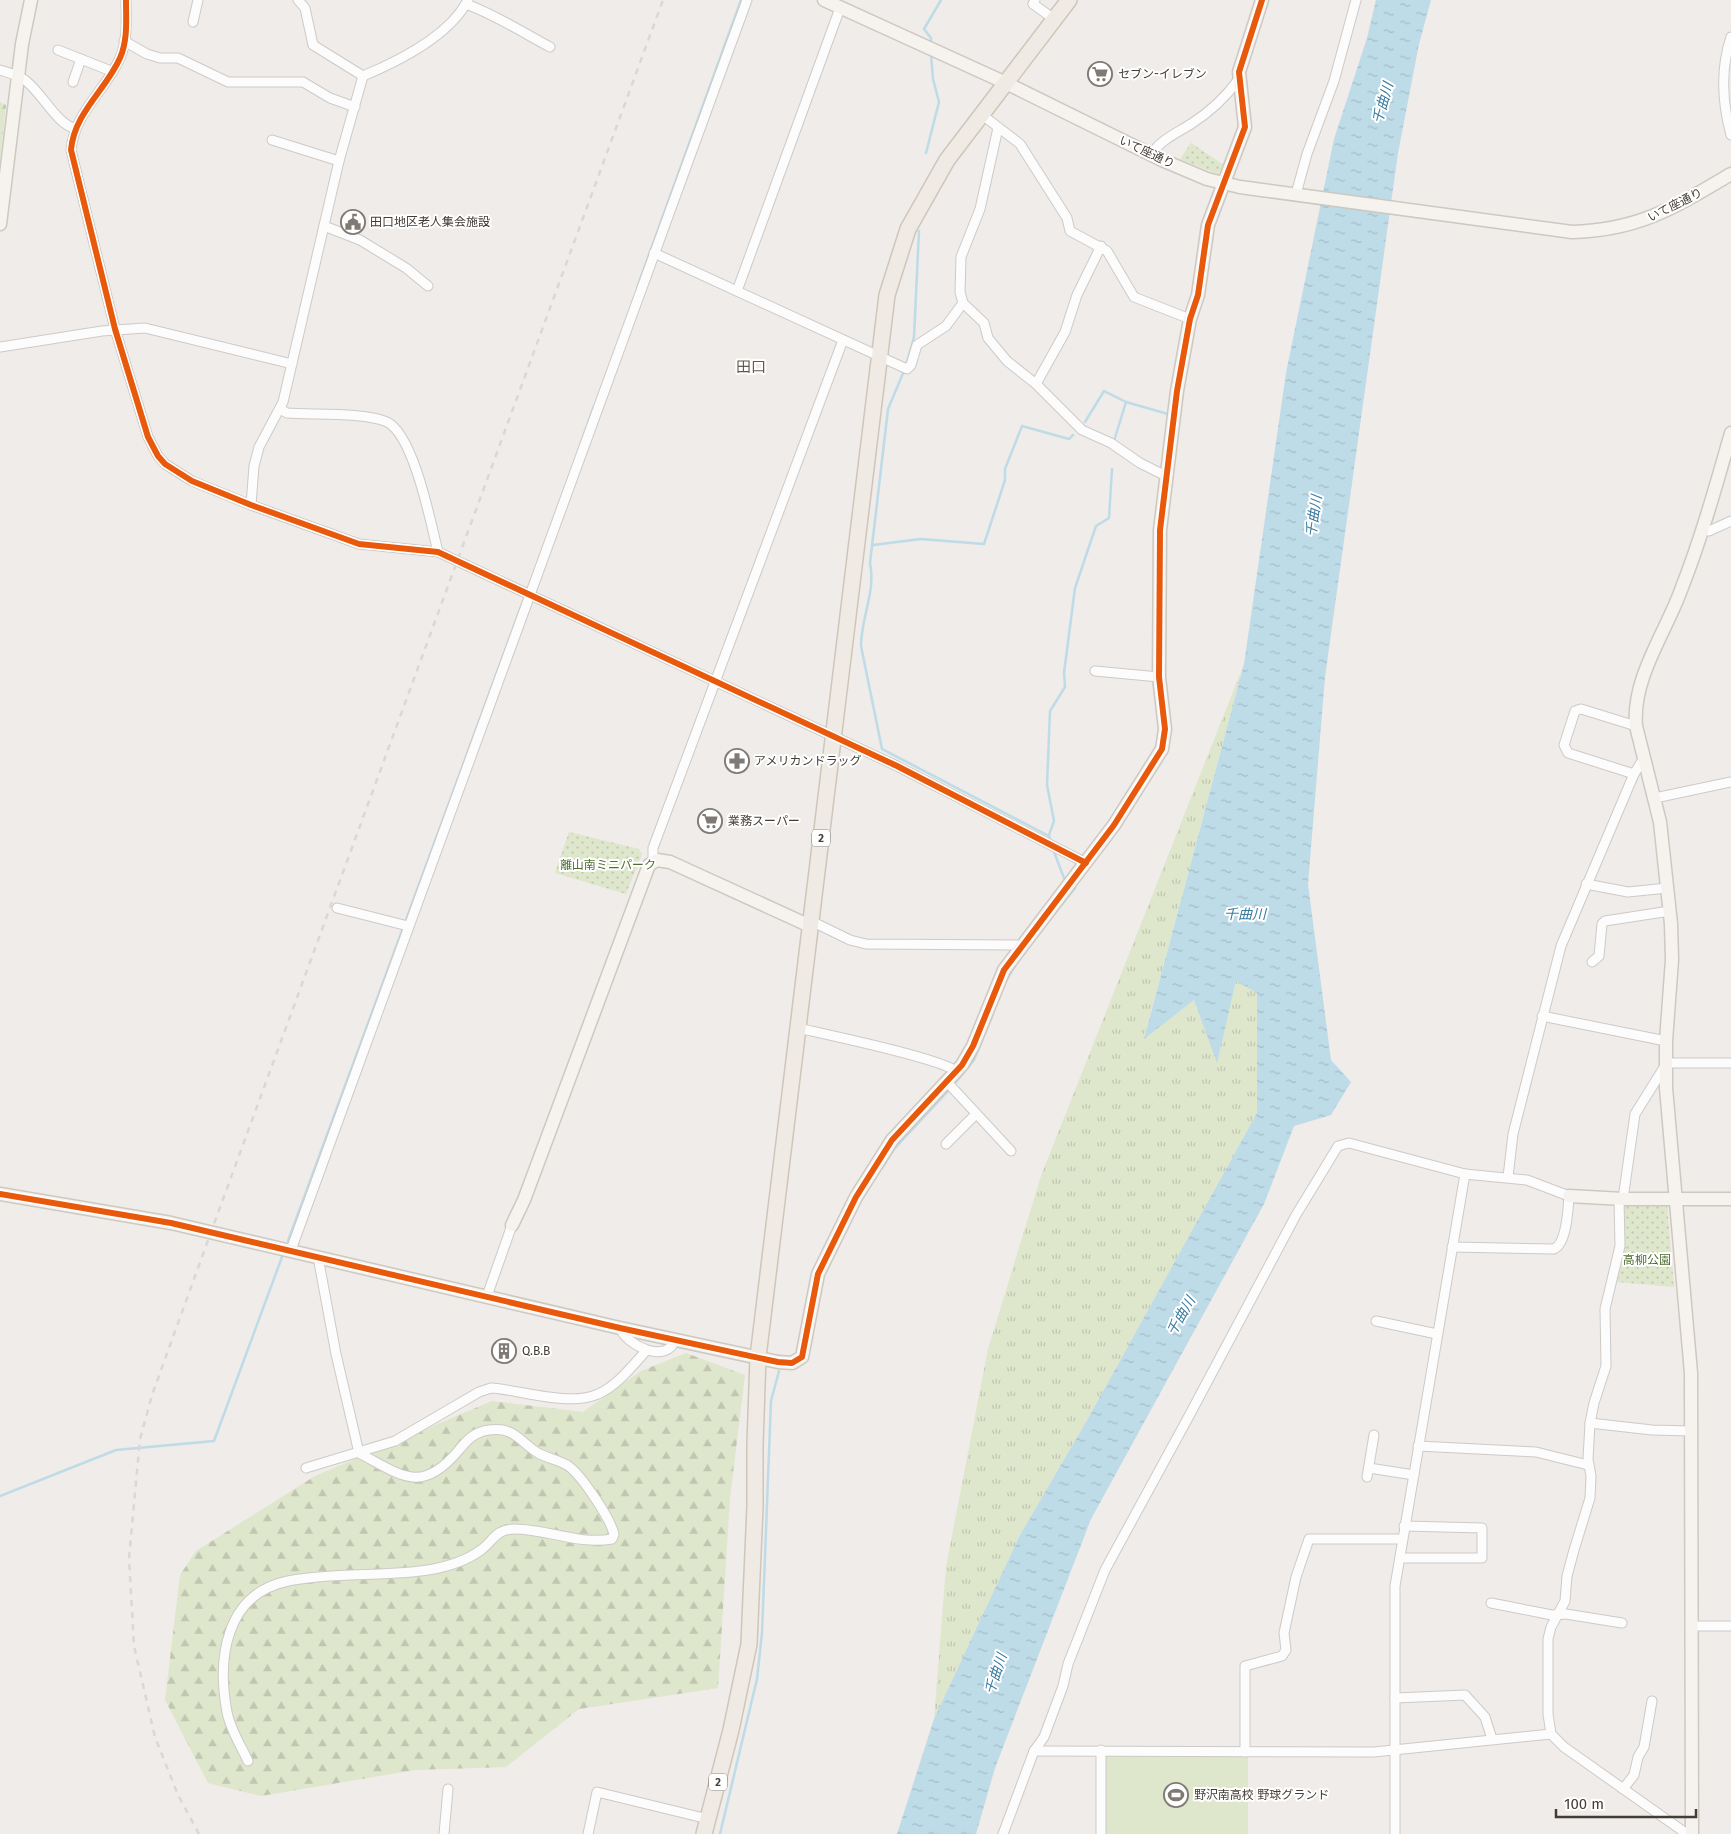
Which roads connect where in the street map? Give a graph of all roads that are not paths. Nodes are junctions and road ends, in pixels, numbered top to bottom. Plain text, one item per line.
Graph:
1 (31, 0) edge
2 (126, 0) edge
3 (198, 0) edge
4 (298, 0) edge
5 (747, 0) edge
6 (824, 0) edge
7 (1035, 0) edge
8 (1069, 0) edge
9 (1262, 0) edge
10 (1356, 0) edge
11 (467, 2) edge
12 (840, 8) junction
13 (1054, 19) junction
14 (193, 22) dead end
15 (1731, 37) edge
16 (124, 41) junction
17 (550, 46) dead end
18 (58, 50) dead end
19 (81, 59) junction
20 (0, 70) edge
21 (111, 71) junction
22 (18, 76) junction
23 (363, 76) junction
24 (1238, 80) junction
25 (73, 82) dead end
26 (1006, 82) junction
27 (355, 107) junction
28 (981, 114) junction
29 (74, 128) junction
30 (998, 128) junction
31 (1731, 135) edge
32 (272, 140) dead end
33 (1151, 155) junction
34 (339, 161) junction
35 (3, 174) edge
36 (1731, 174) edge
37 (1222, 183) junction
38 (1301, 194) junction
39 (0, 224) edge
40 (324, 226) junction
41 (1101, 246) junction
42 (654, 254) junction
43 (428, 286) dead end
44 (737, 290) junction
45 (963, 303) junction
46 (1190, 319) junction
47 (115, 329) junction
48 (842, 340) junction
49 (0, 347) edge
50 (878, 357) junction
51 (292, 364) junction
52 (1036, 384) junction
53 (280, 409) junction
54 (1731, 433) edge
55 (1166, 476) junction
56 (251, 506) junction
57 (1731, 521) edge
58 (1702, 528) junction
59 (438, 552) junction
60 (530, 595) junction
61 (1094, 671) dead end
62 (1159, 677) junction
63 (716, 681) junction
64 (1636, 726) junction
65 (833, 736) junction
66 (1644, 758) junction
67 (1634, 774) junction
68 (1731, 782) edge
69 (1655, 798) junction
70 (653, 861) junction
71 (1086, 863) junction
72 (1586, 884) junction
73 (1667, 888) junction
74 (338, 908) dead end
75 (1670, 911) junction
76 (810, 924) junction
77 (405, 926) junction
78 (1022, 946) junction
79 (1592, 962) dead end
80 (1542, 1016) junction
81 (798, 1028) junction
82 (1666, 1041) junction
83 (1731, 1063) edge
84 (1665, 1066) junction
85 (957, 1072) junction
86 (947, 1082) junction
87 (976, 1114) junction
88 (946, 1144) dead end
89 (1011, 1151) dead end
90 (1465, 1174) junction
91 (1508, 1176) junction
92 (0, 1194) edge
93 (1569, 1196) junction
94 (1621, 1199) junction
95 (1676, 1199) junction
96 (1731, 1199) edge
97 (512, 1225) joint
98 (1452, 1247) junction
99 (291, 1250) junction
100 (318, 1257) junction
101 (487, 1296) junction
102 (1376, 1321) dead end
103 (620, 1328) junction
104 (1437, 1334) junction
105 (675, 1339) junction
106 (646, 1351) junction
107 (758, 1358) junction
108 (1590, 1423) junction
109 (1691, 1431) junction
110 (1374, 1435) dead end
111 (1418, 1446) junction
112 (359, 1453) junction
113 (1588, 1466) junction
114 (306, 1468) dead end
115 (1369, 1468) junction
116 (1414, 1475) junction
117 (1367, 1477) dead end
118 (1404, 1526) junction
119 (1402, 1539) junction
120 (1400, 1558) junction
121 (1491, 1602) dead end
122 (1560, 1614) junction
123 (1622, 1623) dead end
124 (1691, 1626) junction
125 (1731, 1626) edge
126 (1395, 1698) junction
127 (1652, 1700) dead end
128 (1551, 1734) junction
129 (1492, 1739) junction
130 (1101, 1750) junction
131 (1034, 1751) junction
132 (1395, 1751) junction
133 (1245, 1752) junction
134 (248, 1761) dead end
135 (448, 1789) dead end
136 (1623, 1789) junction
137 (708, 1819) junction
138 (444, 1834) edge
139 (588, 1834) edge
140 (704, 1834) edge
141 (1003, 1834) edge
142 (1101, 1834) edge
143 (1394, 1834) edge
144 (1687, 1834) edge
145 (1692, 1834) edge

1 - 22 street
2 - 16 street
3 - 14 street
4 - 23 street
5 - 42 street
6 - 12 street, いて座通り
7 - 13 street
8 - 13 main road, 2
9 - 24 street
10 - 38 street
11 - 17 street
11 - 23 street
12 - 26 street, いて座通り
12 - 44 street
13 - 26 main road, 2
15 - 31 street
16 - 21 street
16 - 27 street
18 - 19 street
19 - 21 street
19 - 25 street
20 - 22 street
21 - 29 street
22 - 29 street
22 - 35 street
23 - 27 street
24 - 33 street
24 - 37 street
26 - 28 main road, 2
26 - 33 street, いて座通り
27 - 34 street
28 - 30 street
28 - 50 main road, 2
29 - 47 street
30 - 41 street
30 - 45 street
32 - 34 street
33 - 37 street, いて座通り
34 - 40 street
35 - 39 street
36 - 38 street, いて座通り
37 - 38 street, いて座通り
37 - 46 street
40 - 43 street
40 - 51 street
41 - 46 street
41 - 52 street
42 - 44 street
42 - 60 street
44 - 48 street
45 - 50 street
45 - 52 street
46 - 55 street
47 - 49 street
47 - 51 street
47 - 56 street
48 - 50 street
48 - 63 street
50 - 65 main road, 2
51 - 53 street
52 - 55 street
53 - 56 street
53 - 59 street
54 - 58 street
55 - 62 street
56 - 59 street
57 - 58 street
58 - 64 street
59 - 60 street
60 - 63 street
60 - 77 street
61 - 62 street
62 - 71 street
63 - 65 street
63 - 70 street
64 - 66 street
64 - 67 street
65 - 71 street
65 - 76 main road, 2
66 - 67 street
66 - 69 street
67 - 72 street
68 - 69 street
69 - 73 street
70 - 76 street
70 - 97 street
71 - 78 street
72 - 73 street
72 - 80 street
73 - 75 street
74 - 77 street
75 - 79 street
75 - 82 street
76 - 78 street
76 - 81 main road, 2
77 - 99 street
78 - 85 street
80 - 82 street
80 - 91 street
81 - 85 street
81 - 107 main road, 2
82 - 84 street
83 - 84 street
84 - 94 street
84 - 95 street
85 - 86 street
86 - 87 street
86 - 107 street
87 - 88 street
87 - 89 street
90 - 91 street
90 - 98 street
90 - 131 street
91 - 93 street
92 - 99 street
93 - 94 street
93 - 98 street
94 - 95 street
94 - 108 street
95 - 96 street
95 - 109 street
97 - 101 street
98 - 104 street
99 - 100 street
100 - 101 street
100 - 112 street
101 - 103 street
102 - 104 street
103 - 105 street
103 - 106 street
104 - 111 street
105 - 106 street
105 - 107 street
106 - 112 street
107 - 137 main road, 2
108 - 109 street
108 - 113 street
109 - 124 street
110 - 115 street
111 - 113 street
111 - 116 street
112 - 114 street
112 - 134 street
113 - 122 street
115 - 116 street
115 - 117 street
116 - 118 street
118 - 119 street
118 - 120 street
119 - 120 street
119 - 133 street
120 - 126 street
121 - 122 street
122 - 123 street
122 - 128 street
124 - 125 street
124 - 145 street
126 - 129 street
126 - 132 street
127 - 136 street
128 - 129 street
128 - 136 street
129 - 132 street
130 - 131 street
130 - 133 street
130 - 142 street
131 - 141 street
132 - 133 street
132 - 143 street
135 - 138 street
136 - 144 street
137 - 139 street
137 - 140 main road, 2

